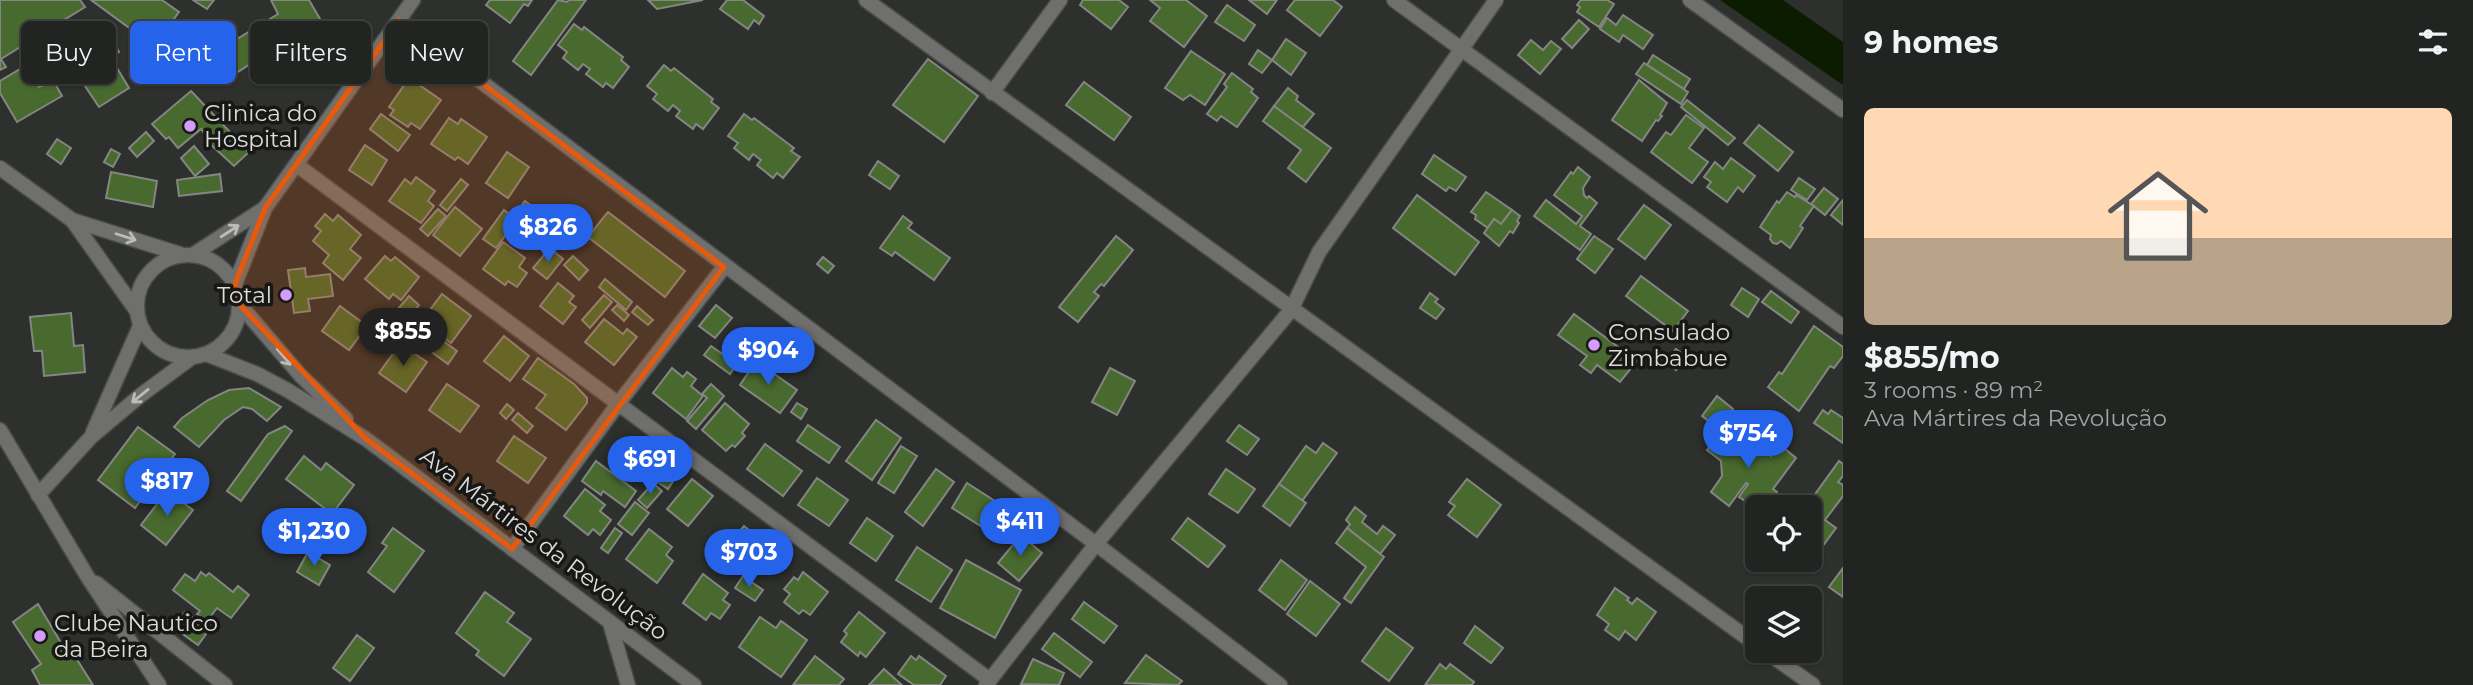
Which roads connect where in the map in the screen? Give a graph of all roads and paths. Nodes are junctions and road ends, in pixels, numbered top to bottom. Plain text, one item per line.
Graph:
1 (413, 0) edge
2 (866, 0) edge
3 (1060, 0) edge
4 (1394, 0) edge
5 (1496, 0) edge
6 (1689, 0) edge
7 (399, 20) junction
8 (1461, 49) junction
9 (992, 93) junction
10 (1843, 110) edge
11 (297, 165) junction
12 (0, 168) edge
13 (265, 208) junction
14 (72, 220) junction
15 (187, 254) junction
16 (724, 267) junction
17 (235, 284) junction
18 (240, 305) junction
19 (136, 310) junction
20 (1292, 310) junction
21 (140, 326) junction
22 (1843, 327) edge
23 (206, 354) junction
24 (191, 358) junction
25 (618, 404) junction
26 (0, 430) edge
27 (91, 437) junction
28 (366, 439) junction
29 (38, 495) junction
30 (1097, 544) junction
31 (512, 549) junction
32 (87, 576) junction
33 (610, 623) junction
34 (1745, 636) edge
35 (1782, 663) edge
36 (988, 683) edge
37 (159, 685) edge
38 (225, 685) edge
39 (628, 685) edge
40 (694, 685) edge
41 (1280, 685) edge
42 (1813, 685) edge

1 - 7 street
2 - 9 street
3 - 9 street
4 - 8 street
5 - 8 street
6 - 10 street
7 - 11 street
7 - 16 street
8 - 20 street
8 - 22 street
9 - 20 street
11 - 13 street
11 - 25 street
12 - 14 street
15 -> 13 street
13 - 17 street
14 -> 15 street
14 - 19 street
15 - 17 street
15 - 19 street
16 - 25 street
16 - 30 street
17 - 18 street
18 - 23 street
18 -> 28 street
19 - 21 street
20 - 30 street
20 - 34 street
21 - 24 street
21 - 27 street
23 - 24 street
23 - 28 street
24 -> 27 street
25 - 31 street
25 - 36 street
26 - 29 street
27 - 29 street
28 - 31 street, Ava Mártires da Revolução
29 - 32 street
30 - 36 street
30 - 41 street
31 - 33 street, Ava Mártires da Revolução
32 - 37 street
32 - 38 street
33 - 39 street
33 - 40 street, Ava Mártires da Revolução
35 - 42 street

